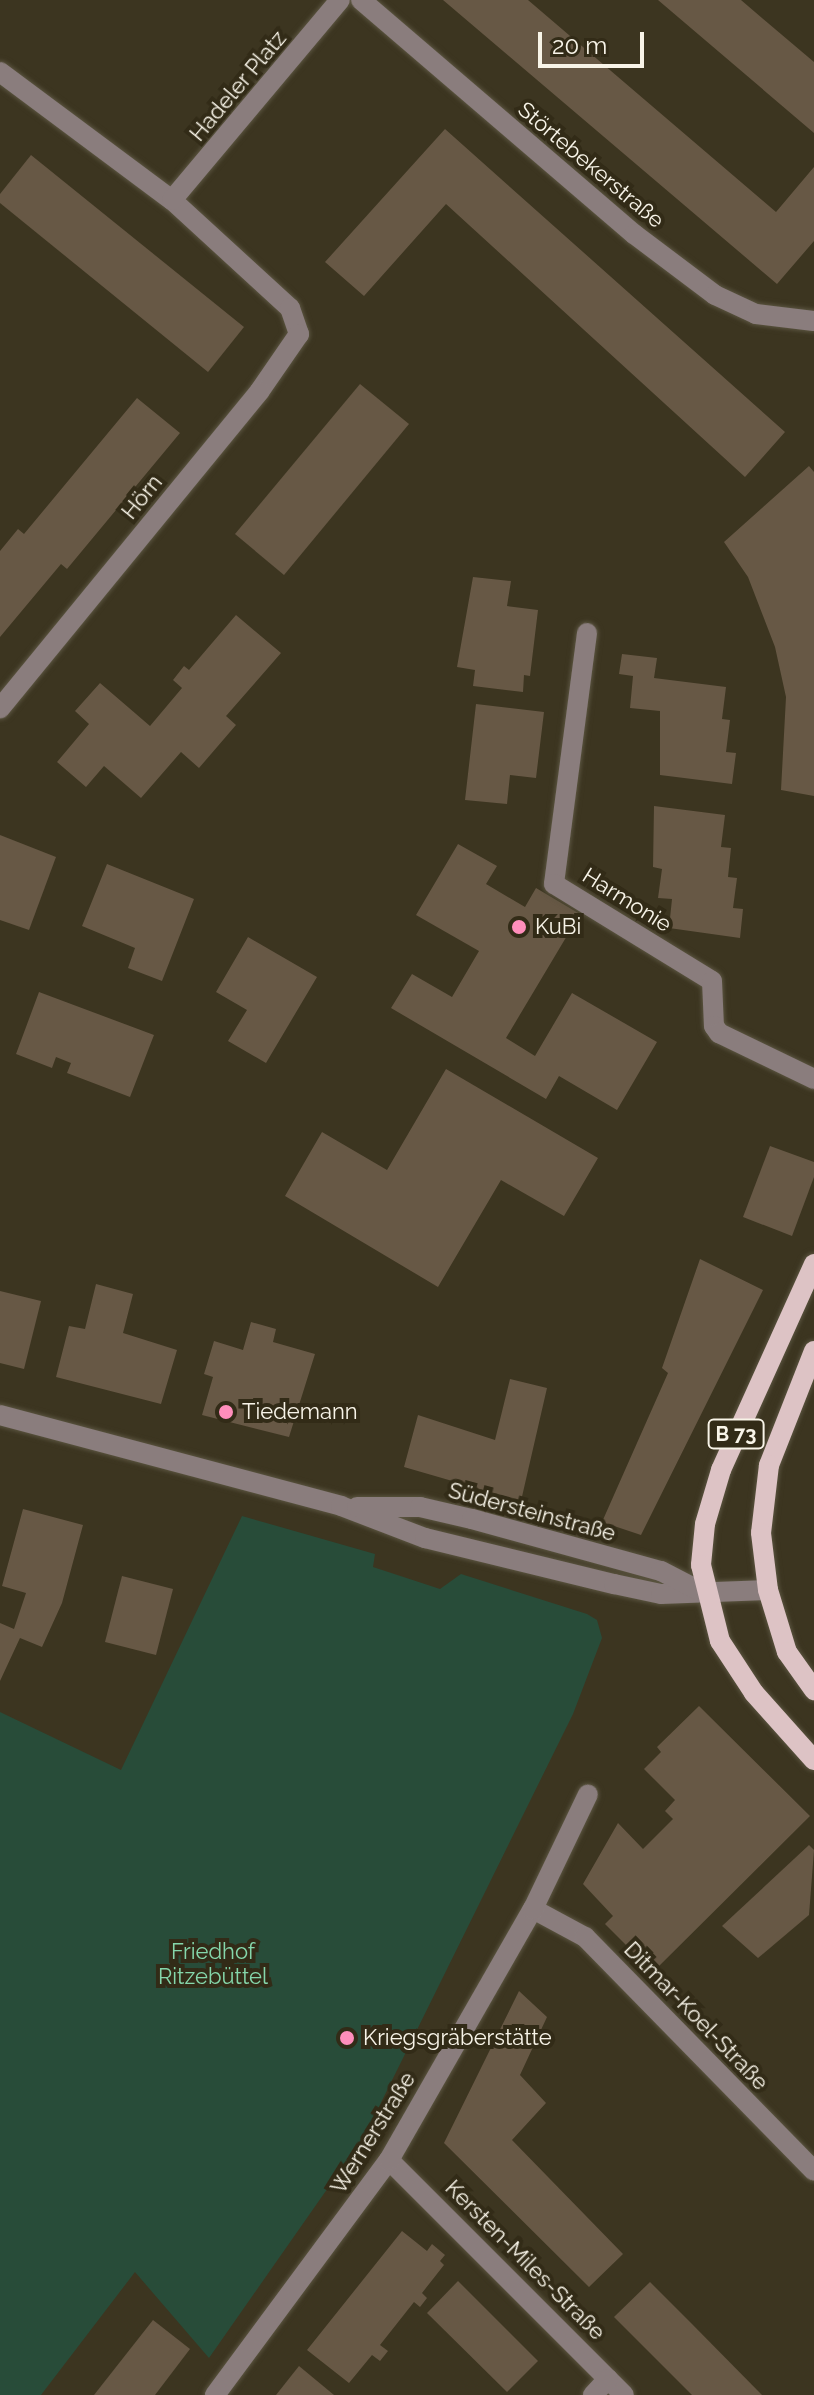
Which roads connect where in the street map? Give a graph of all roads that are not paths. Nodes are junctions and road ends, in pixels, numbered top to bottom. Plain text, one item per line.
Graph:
1 (340, 0) edge
2 (361, 0) edge
3 (0, 72) edge
4 (172, 200) junction
5 (814, 321) edge
6 (587, 633) dead end
7 (0, 709) edge
8 (814, 1079) edge
9 (814, 1264) edge
10 (814, 1351) edge
11 (0, 1415) edge
12 (341, 1506) junction
13 (768, 1590) junction
14 (704, 1593) junction
15 (814, 1690) edge
16 (814, 1760) edge
17 (588, 1794) dead end
18 (533, 1909) junction
19 (389, 2160) junction
20 (814, 2171) edge
21 (608, 2379) junction
22 (215, 2395) edge
23 (593, 2395) edge
24 (624, 2395) edge

1 - 4 street, Hadeler Platz
2 - 5 street, Störtebekerstraße
3 - 4 street
4 - 7 street, Hörn
6 - 8 street, Harmonie
9 - 14 main road, B 73
10 - 13 main road, B 73
11 - 12 street, Südersteinstraße
12 - 14 street, Südersteinstraße
12 - 14 street, Südersteinstraße
13 - 14 street, Südersteinstraße
13 - 15 main road, B 73
14 - 16 main road, B 73
17 - 18 street, Wernerstraße
18 - 19 street, Wernerstraße
18 - 20 street, Ditmar-Koel-Straße
19 - 21 street, Kersten-Miles-Straße
19 - 22 street, Wernerstraße
21 - 23 street
21 - 24 street, Kersten-Miles-Straße

